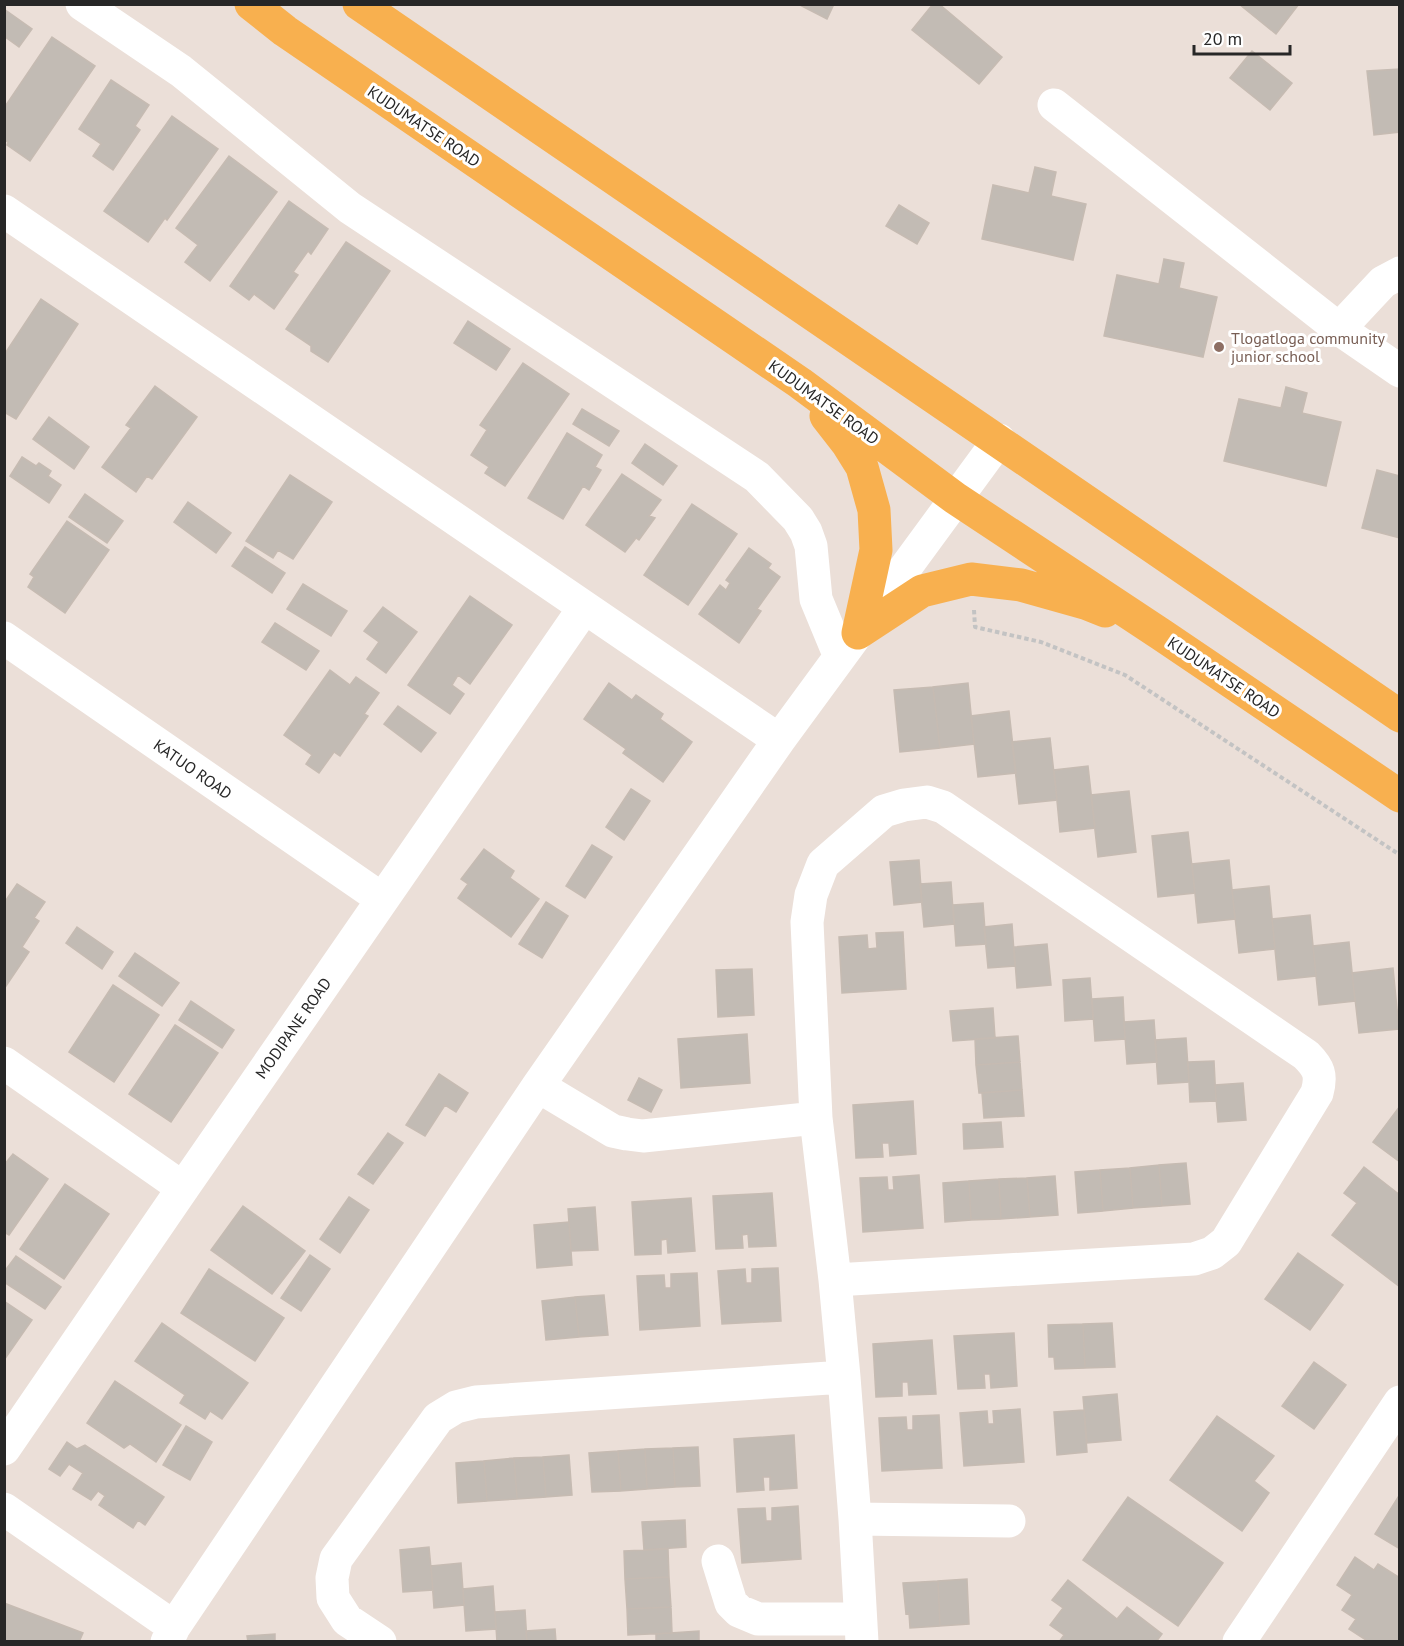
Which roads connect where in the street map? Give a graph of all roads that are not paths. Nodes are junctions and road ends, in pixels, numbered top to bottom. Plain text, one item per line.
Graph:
1 (82, 4) edge
2 (251, 4) edge
3 (359, 4) edge
4 (1054, 105) dead end
5 (4, 211) edge
6 (1400, 273) edge
7 (1339, 329) junction
8 (1400, 371) edge
9 (800, 383) junction
10 (999, 440) junction
11 (955, 498) junction
12 (584, 608) junction
13 (1162, 635) junction
14 (4, 638) edge
15 (849, 645) junction
16 (1400, 716) edge
17 (779, 740) junction
18 (1400, 796) edge
19 (382, 899) junction
20 (4, 1063) edge
21 (538, 1086) junction
22 (816, 1119) junction
23 (183, 1188) junction
24 (835, 1280) junction
25 (844, 1377) junction
26 (1400, 1402) edge
27 (4, 1449) edge
28 (4, 1509) edge
29 (855, 1519) junction
30 (1009, 1521) dead end
31 (718, 1561) dead end
32 (861, 1630) edge
33 (170, 1634) edge
34 (380, 1641) edge
35 (1239, 1641) edge

1 - 15 street
2 - 9 main road, KUDUMATSE ROAD
3 - 10 main road
4 - 7 street
5 - 12 street
6 - 7 street
7 - 8 street
9 - 11 main road, KUDUMATSE ROAD
9 - 15 main road
10 - 11 street
10 - 16 main road
11 - 13 main road, KUDUMATSE ROAD
11 - 15 street
12 - 17 street
12 - 19 street, MODIPANE ROAD
13 - 15 main road
13 - 18 main road, KUDUMATSE ROAD
14 - 19 street, KATUO ROAD
15 - 17 street
17 - 21 street
19 - 23 street, MODIPANE ROAD
20 - 23 street
21 - 22 street
21 - 33 street
22 - 24 street
22 - 24 street
23 - 27 street, MODIPANE ROAD
24 - 25 street
25 - 29 street
25 - 34 street
26 - 35 street
28 - 33 street
29 - 30 street
29 - 32 street
31 - 32 street

